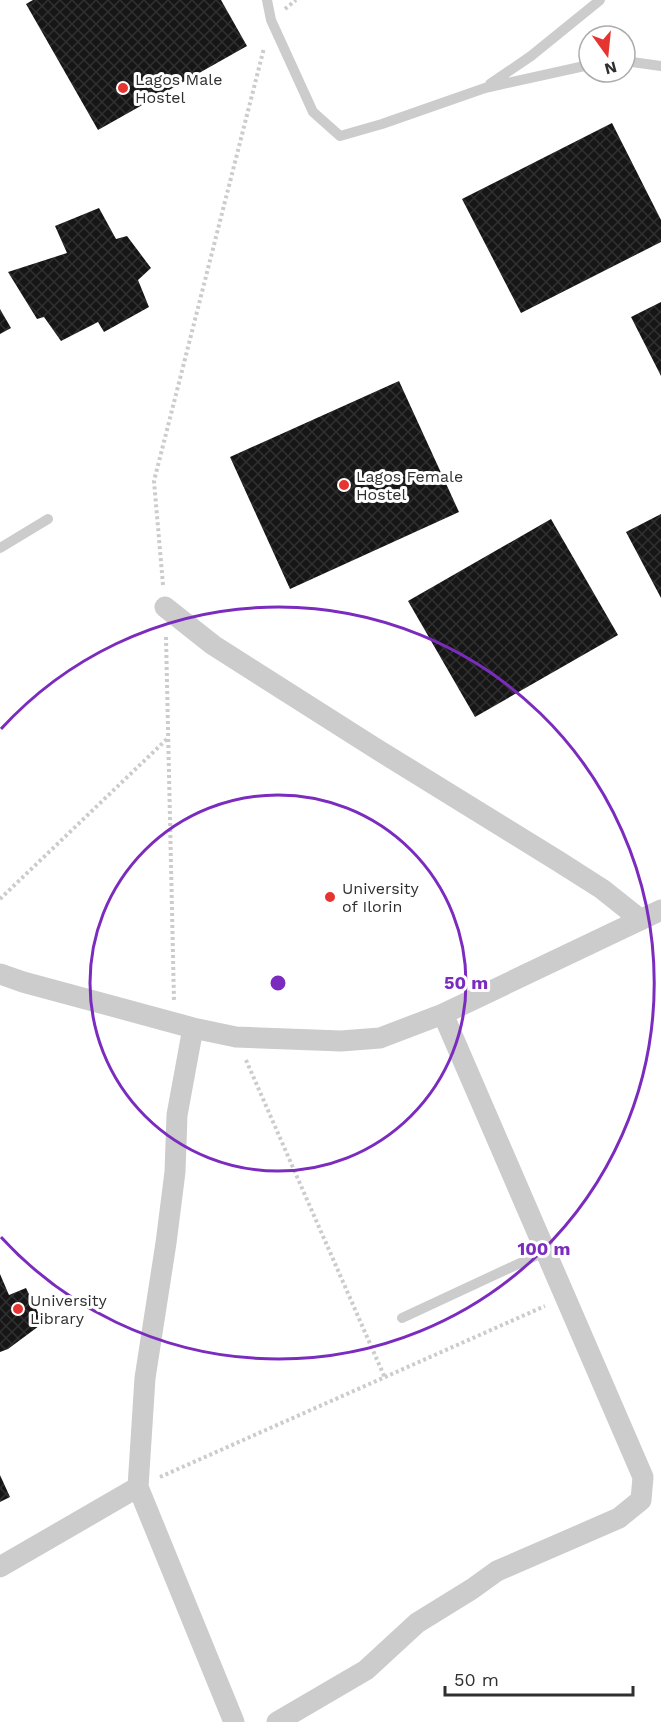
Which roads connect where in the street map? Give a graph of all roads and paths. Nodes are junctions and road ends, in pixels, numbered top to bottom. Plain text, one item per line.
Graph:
1 (267, 0) edge
2 (296, 0) edge
3 (600, 0) edge
4 (271, 20) junction
5 (637, 63) edge
6 (661, 66) edge
7 (577, 68) edge
8 (485, 88) junction
9 (48, 519) dead end
10 (0, 548) edge
11 (165, 607) junction
12 (168, 737) junction
13 (0, 899) edge
14 (661, 910) edge
15 (641, 920) junction
16 (0, 974) edge
17 (443, 1014) junction
18 (184, 1026) junction
19 (236, 1037) junction
20 (546, 1251) junction
21 (565, 1297) junction
22 (402, 1318) dead end
23 (385, 1378) junction
24 (138, 1487) junction
25 (0, 1567) edge
26 (234, 1722) edge
27 (277, 1722) edge

1 - 4 lane
2 - 4 path
3 - 8 lane
4 - 8 lane
4 - 11 path
5 - 6 lane
7 - 8 lane
9 - 10 lane
11 - 12 path
11 - 15 street
12 - 13 path
12 - 18 path
14 - 15 street
15 - 17 street
16 - 18 street
17 - 19 street
17 - 20 street
18 - 19 street
18 - 24 street
19 - 23 path
20 - 21 street
20 - 22 lane
21 - 23 path
21 - 27 street
23 - 24 path
24 - 25 street
24 - 26 street

